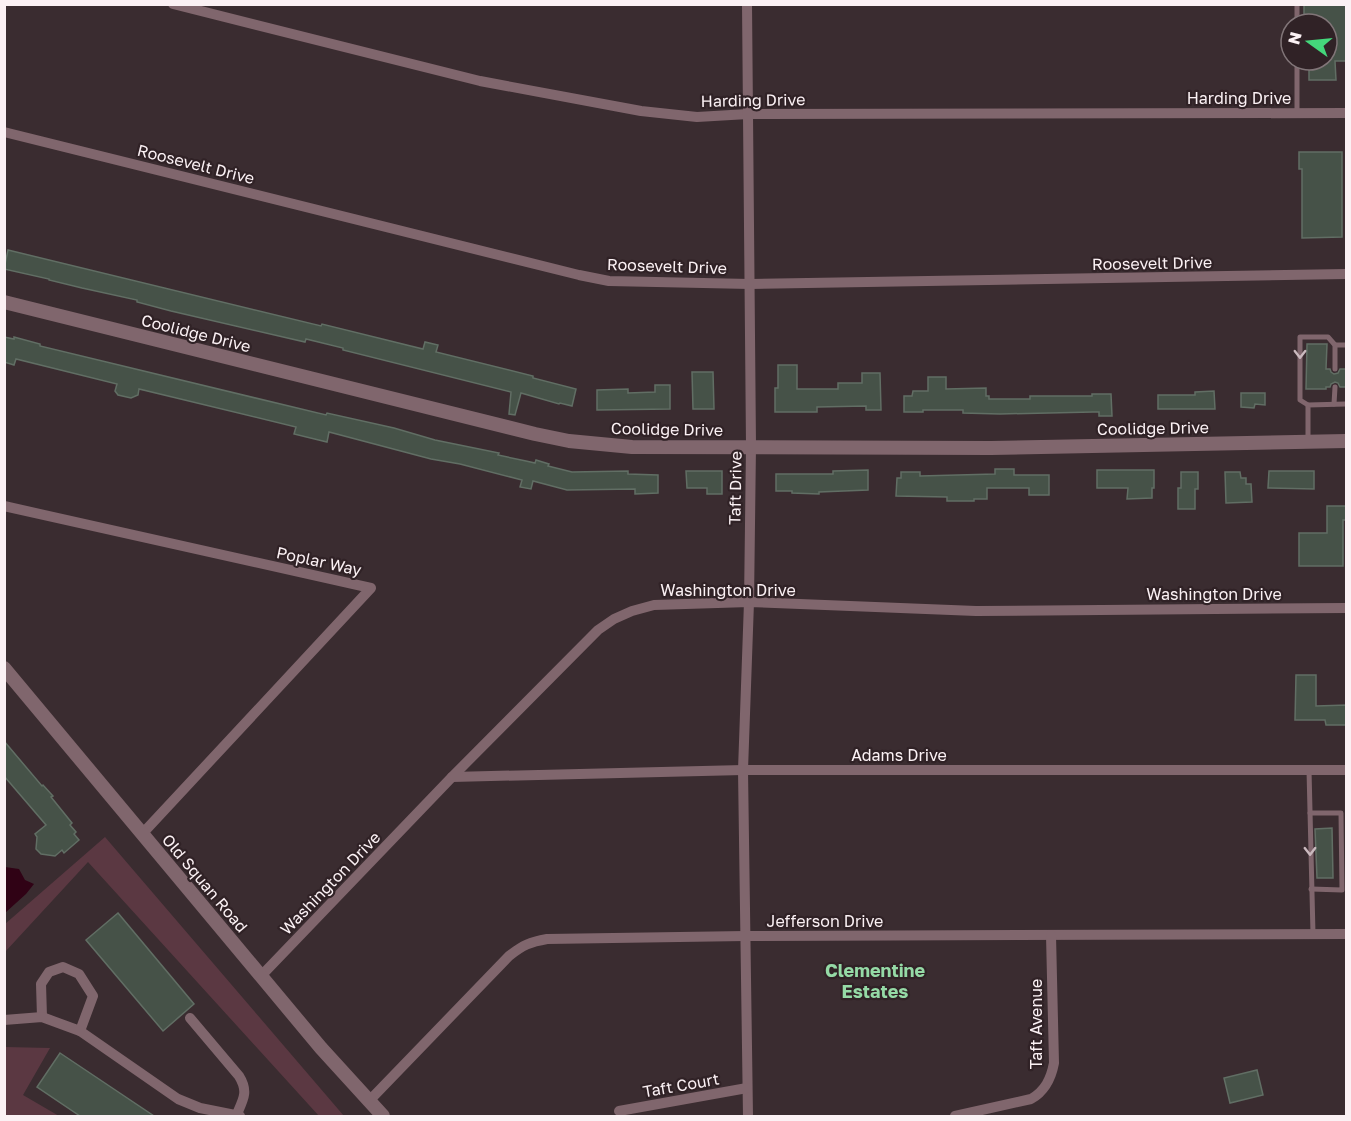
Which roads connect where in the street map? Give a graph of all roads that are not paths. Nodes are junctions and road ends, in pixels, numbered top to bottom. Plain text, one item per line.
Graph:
1 (173, 4) edge
2 (747, 4) edge
3 (1297, 72) edge
4 (1297, 113) junction
5 (1347, 113) edge
6 (748, 114) junction
7 (4, 132) edge
8 (1347, 274) edge
9 (750, 284) junction
10 (4, 302) edge
11 (1335, 345) junction
12 (1347, 345) edge
13 (1335, 369) dead end
14 (1335, 387) dead end
15 (1334, 404) junction
16 (1347, 404) edge
17 (1308, 405) junction
18 (1347, 441) edge
19 (1308, 442) junction
20 (751, 446) junction
21 (4, 506) edge
22 (749, 602) junction
23 (1347, 608) edge
24 (4, 668) edge
25 (743, 770) junction
26 (1309, 770) junction
27 (1347, 770) edge
28 (452, 777) junction
29 (1310, 816) junction
30 (143, 833) junction
31 (1311, 889) junction
32 (1051, 934) junction
33 (1313, 934) junction
34 (1347, 934) edge
35 (745, 936) junction
36 (261, 975) junction
37 (42, 1017) junction
38 (190, 1018) dead end
39 (4, 1020) edge
40 (80, 1031) junction
41 (747, 1088) junction
42 (369, 1101) junction
43 (620, 1111) dead end
44 (238, 1116) edge
45 (383, 1116) edge
46 (748, 1116) edge
47 (955, 1116) edge

1 - 6 street, Harding Drive
2 - 6 street, Taft Drive
3 - 4 lane
4 - 5 street, Harding Drive
4 - 6 street, Harding Drive
6 - 9 street, Taft Drive
7 - 9 street, Roosevelt Drive
8 - 9 street, Roosevelt Drive
9 - 20 street, Taft Drive
10 - 20 street, Coolidge Drive
11 - 12 lane
11 - 13 lane
11 -> 17 lane
14 - 15 lane
15 - 16 lane
15 - 17 lane
17 - 19 lane
18 - 19 street, Coolidge Drive
19 - 20 street, Coolidge Drive
20 - 22 street, Taft Drive
21 - 30 street, Poplar Way
22 - 23 street, Washington Drive
22 - 25 street, Taft Drive
22 - 28 street, Washington Drive
24 - 30 street, Old Squan Road
25 - 26 street, Adams Drive
25 - 28 street, Adams Drive
25 - 35 street, Taft Drive
26 - 27 street, Adams Drive
26 - 29 lane
28 - 36 street, Washington Drive
29 -> 31 lane
29 - 31 lane
30 - 36 street, Old Squan Road
31 - 33 lane
32 - 33 street, Jefferson Drive
32 - 35 street, Jefferson Drive
32 - 47 street, Taft Avenue
33 - 34 street, Jefferson Drive
35 - 41 street
35 - 42 street, Jefferson Drive
36 - 42 street, Old Squan Road
37 - 39 street
37 - 40 street
37 - 40 street
38 - 44 street
40 - 44 street
41 - 43 street, Taft Court
41 - 46 street
42 - 45 street, Old Squan Road

